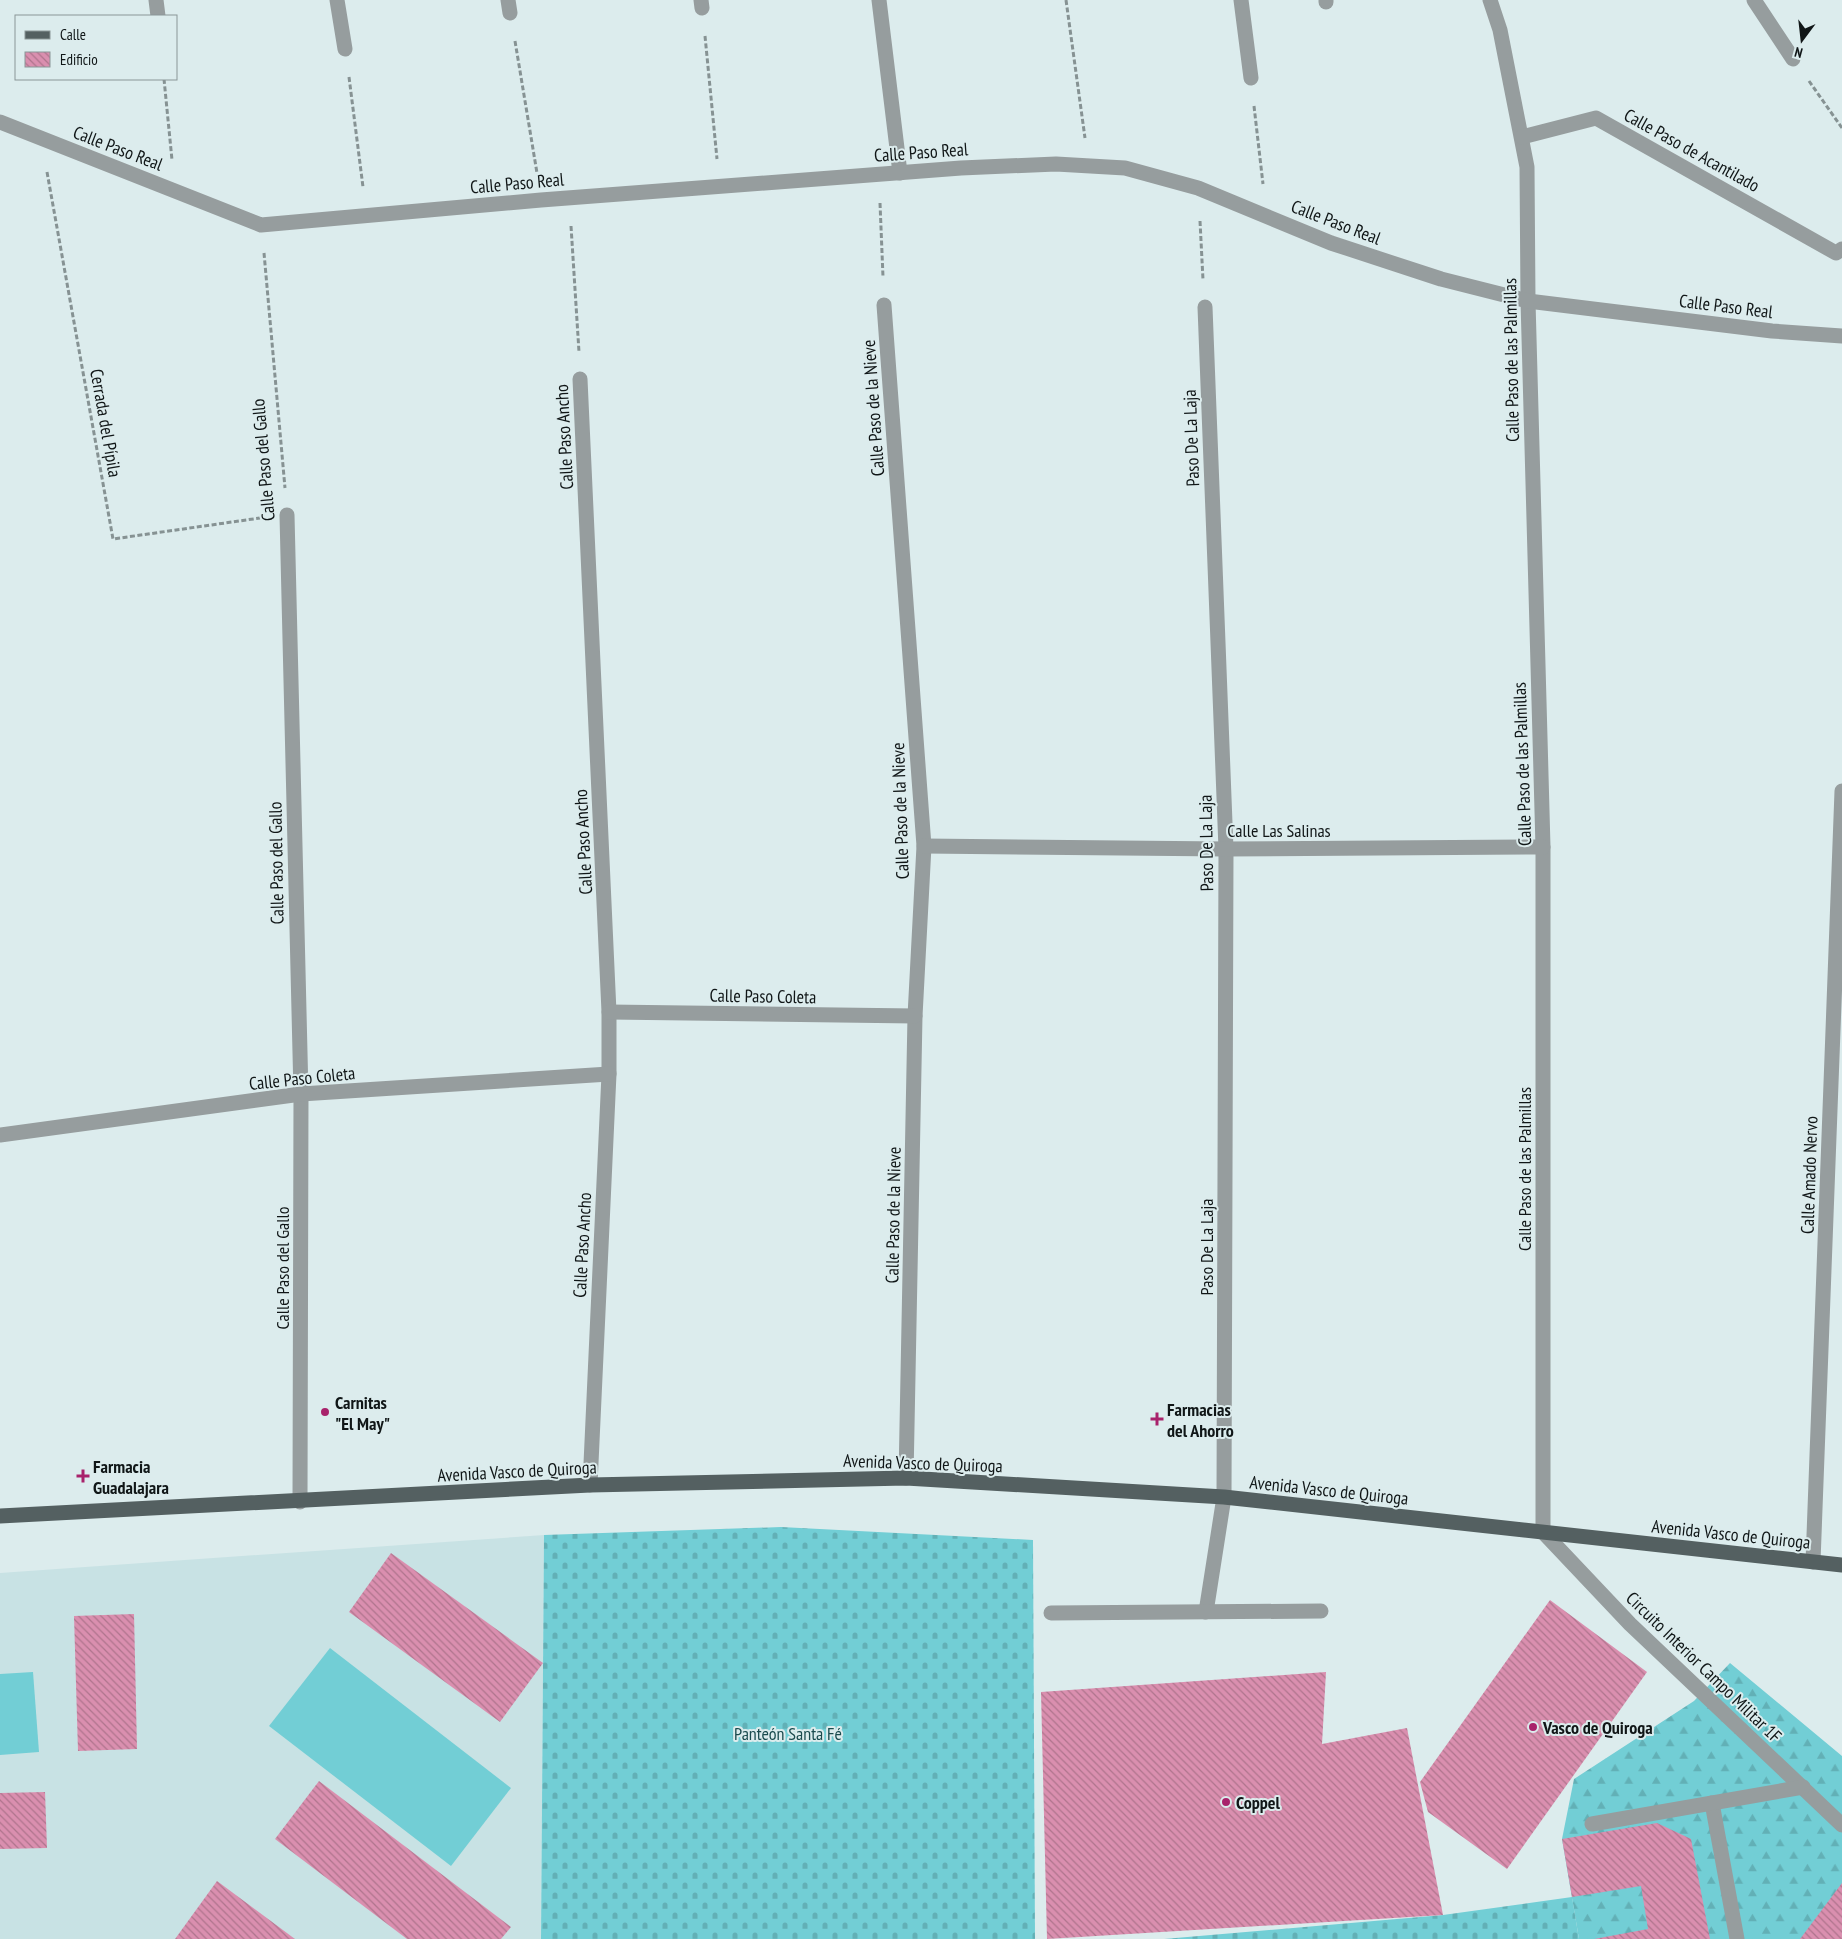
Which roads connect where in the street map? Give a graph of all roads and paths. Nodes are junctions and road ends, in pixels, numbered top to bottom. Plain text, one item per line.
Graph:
1 (156, 0) edge
2 (337, 0) edge
3 (879, 0) edge
4 (1066, 0) edge
5 (1241, 0) edge
6 (1490, 0) edge
7 (1754, 0) edge
8 (701, 4) edge
9 (509, 7) edge
10 (158, 15) edge
11 (345, 49) joint
12 (1793, 59) joint
13 (1251, 78) joint
14 (164, 80) edge
15 (0, 122) edge
16 (1842, 128) edge
17 (1522, 137) junction
18 (41, 138) junction
19 (1089, 166) junction
20 (879, 174) junction
21 (900, 174) junction
22 (719, 185) junction
23 (1198, 188) junction
24 (175, 191) junction
25 (569, 198) junction
26 (541, 200) junction
27 (367, 216) junction
28 (1267, 216) junction
29 (261, 225) junction
30 (1839, 251) edge
31 (1528, 301) junction
32 (884, 305) joint
33 (1205, 307) joint
34 (1842, 336) edge
35 (580, 379) joint
36 (287, 514) junction
37 (1842, 790) edge
38 (924, 846) junction
39 (1544, 847) junction
40 (1226, 849) junction
41 (609, 1012) junction
42 (915, 1016) junction
43 (609, 1074) junction
44 (301, 1094) junction
45 (0, 1134) edge
46 (906, 1478) junction
47 (590, 1485) junction
48 (1224, 1497) junction
49 (300, 1502) junction
50 (0, 1516) edge
51 (1542, 1532) junction
52 (1813, 1562) junction
53 (1842, 1565) edge
54 (1321, 1611) dead end
55 (1206, 1612) junction
56 (1051, 1613) dead end
57 (1803, 1787) junction
58 (1712, 1803) junction
59 (1592, 1824) dead end
60 (1842, 1825) edge
61 (1737, 1939) edge

1 - 10 street
2 - 11 street
3 - 21 street
4 - 19 path
5 - 13 street
6 - 17 street, Calle Paso de las Palmillas
7 - 12 street
8 - 22 path
9 - 26 path
11 - 27 path
12 - 16 path
13 - 28 path
14 - 24 path
15 - 18 street, Calle Paso Real
17 - 30 street, Calle Paso de Acantilado
17 - 31 street, Calle Paso de las Palmillas
18 - 24 street, Calle Paso Real
18 - 36 path, Cerrada del Pípila
19 - 21 street, Calle Paso Real
19 - 23 street, Calle Paso Real
20 - 21 street, Calle Paso Real
20 - 22 street, Calle Paso Real
20 - 32 path
22 - 25 street, Calle Paso Real
23 - 28 street, Calle Paso Real
23 - 33 path
24 - 29 street, Calle Paso Real
25 - 26 street, Calle Paso Real
25 - 35 path, Calle Paso Ancho
26 - 27 street, Calle Paso Real
27 - 29 street, Calle Paso Real
28 - 31 street, Calle Paso Real
29 - 36 path, Calle Paso del Gallo
31 - 34 street, Calle Paso Real
31 - 39 street, Calle Paso de las Palmillas
32 - 38 street, Calle Paso de la Nieve
33 - 40 street, Paso De La Laja
35 - 41 street, Calle Paso Ancho
36 - 44 street, Calle Paso del Gallo
37 - 52 street, Calle Amado Nervo
38 - 40 street, Calle Las Salinas
38 - 42 street, Calle Paso de la Nieve
39 - 40 street, Calle Las Salinas
39 - 51 street, Calle Paso de las Palmillas
40 - 48 street, Paso De La Laja
41 - 42 street, Calle Paso Coleta
41 - 43 street, Calle Paso Ancho
42 - 46 street, Calle Paso de la Nieve
43 - 44 street, Calle Paso Coleta
43 - 47 street, Calle Paso Ancho
44 - 45 street, Calle Paso Coleta
44 - 49 street, Calle Paso del Gallo
46 - 47 main road, Avenida Vasco de Quiroga
46 - 48 main road, Avenida Vasco de Quiroga
47 - 49 main road, Avenida Vasco de Quiroga
48 - 51 main road, Avenida Vasco de Quiroga
48 - 55 street, Paso De La Laja
49 - 50 main road, Avenida Vasco de Quiroga
51 - 52 main road, Avenida Vasco de Quiroga
51 - 57 street, Circuito Interior Campo Militar 1F
52 - 53 main road, Avenida Vasco de Quiroga
54 - 55 street
55 - 56 street
57 - 58 street
57 - 60 street, Circuito Interior Campo Militar 1F
58 - 59 street
58 - 61 street

